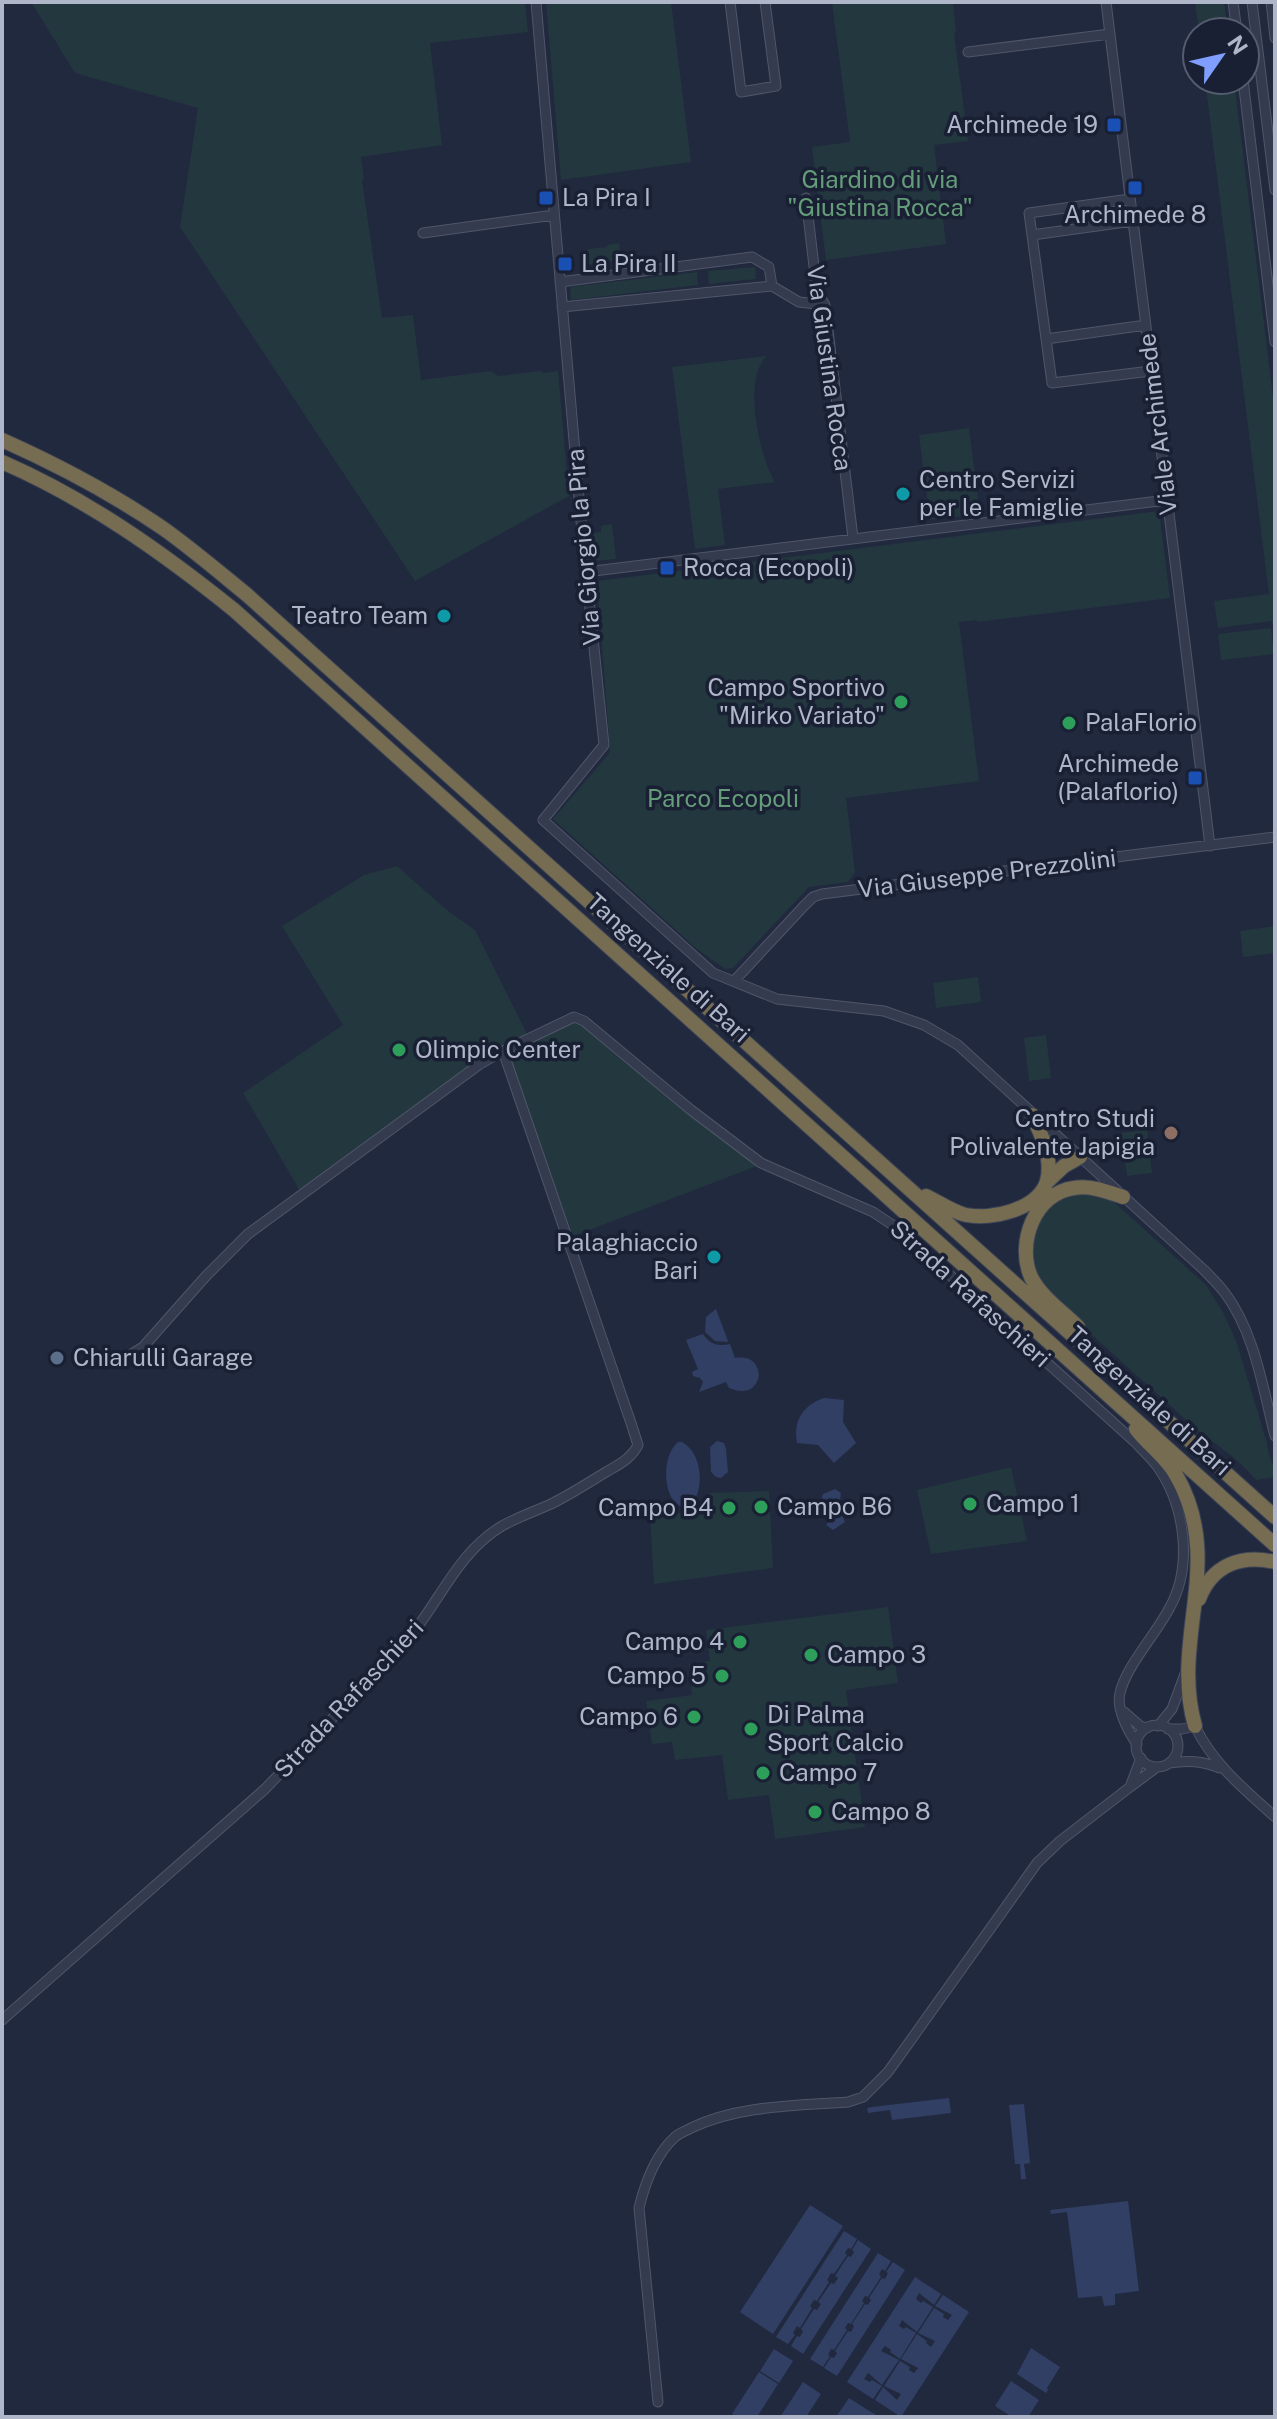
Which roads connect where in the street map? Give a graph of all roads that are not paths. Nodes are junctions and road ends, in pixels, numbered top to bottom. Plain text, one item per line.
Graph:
1 (536, 2) edge
2 (730, 2) edge
3 (765, 2) edge
4 (1106, 2) edge
5 (1252, 2) edge
6 (1271, 2) edge
7 (1110, 34) junction
8 (1275, 38) edge
9 (968, 52) dead end
10 (1245, 96) edge
11 (1275, 190) edge
12 (806, 198) dead end
13 (1130, 199) junction
14 (554, 215) junction
15 (1133, 221) junction
16 (423, 233) dead end
17 (1032, 235) junction
18 (560, 282) junction
19 (772, 286) junction
20 (825, 305) junction
21 (562, 307) junction
22 (1146, 325) junction
23 (1046, 339) junction
24 (1275, 342) edge
25 (1151, 371) junction
26 (2, 440) edge
27 (2, 462) edge
28 (1167, 500) junction
29 (853, 538) junction
30 (586, 572) junction
31 (1275, 837) edge
32 (1210, 846) junction
33 (735, 980) junction
34 (503, 1051) junction
35 (1032, 1115) junction
36 (1080, 1157) junction
37 (1047, 1182) junction
38 (908, 1186) junction
39 (1064, 1190) junction
40 (1123, 1197) junction
41 (114, 1359) dead end
42 (1120, 1377) junction
43 (1106, 1391) junction
44 (1275, 1436) edge
45 (1275, 1517) edge
46 (1275, 1545) edge
47 (1275, 1562) edge
48 (1195, 1610) junction
49 (1188, 1664) junction
50 (1121, 1708) junction
51 (1195, 1726) junction
52 (1163, 1727) junction
53 (1147, 1728) junction
54 (1137, 1744) junction
55 (1178, 1745) junction
56 (1141, 1758) junction
57 (1169, 1763) junction
58 (1157, 1767) junction
59 (1224, 1770) junction
60 (1130, 1787) junction
61 (1275, 1817) edge
62 (2, 2020) edge
63 (658, 2402) dead end

1 - 14 street, Via Giorgio la Pira
2 - 3 street
4 - 7 street, Viale Archimede
5 - 11 street
6 - 8 street
7 - 9 street
7 - 13 street, Viale Archimede
10 - 24 street
12 - 20 street, Via Giustina Rocca
13 - 15 street, Viale Archimede
13 - 17 street
14 - 16 street
14 - 18 street, Via Giorgio la Pira
15 - 17 street
15 - 22 street, Viale Archimede
17 - 23 street
18 - 19 street
18 - 21 street, Via Giorgio la Pira
19 - 20 street
19 - 21 street
20 - 29 street, Via Giustina Rocca
21 - 30 street, Via Giorgio la Pira
22 - 23 street
22 - 25 street, Viale Archimede
23 - 25 street
25 - 28 street, Viale Archimede
26 - 38 highway, Tangenziale di Bari
27 - 43 highway, Tangenziale di Bari
28 - 29 street
28 - 32 street, Viale Archimede
29 - 30 street
30 - 33 street, Via Giorgio la Pira
31 - 32 street, Via Giuseppe Prezzolini
32 - 33 street, Via Giuseppe Prezzolini
33 - 35 street
34 - 41 street, Strada Rafaschieri
34 - 50 street, Strada Rafaschieri
34 - 62 street, Strada Rafaschieri
35 - 36 street
35 - 37 highway
36 - 37 highway
36 - 39 highway
36 - 40 street
37 - 38 highway
38 - 42 highway, Tangenziale di Bari
39 - 40 highway
39 - 42 highway
40 - 44 street
42 - 45 highway, Tangenziale di Bari
43 - 46 highway, Tangenziale di Bari
43 - 48 highway
47 - 48 highway
48 - 49 highway
49 - 51 highway
49 - 52 street
50 - 53 street
50 - 54 street
51 - 52 street
51 - 55 street
51 - 59 street
52 - 53 street
52 - 55 street
53 - 54 street
54 - 56 street
55 - 57 street
56 - 58 street
56 - 60 street
57 - 58 street
57 - 59 street
58 - 60 street
59 - 61 street
60 - 63 street

